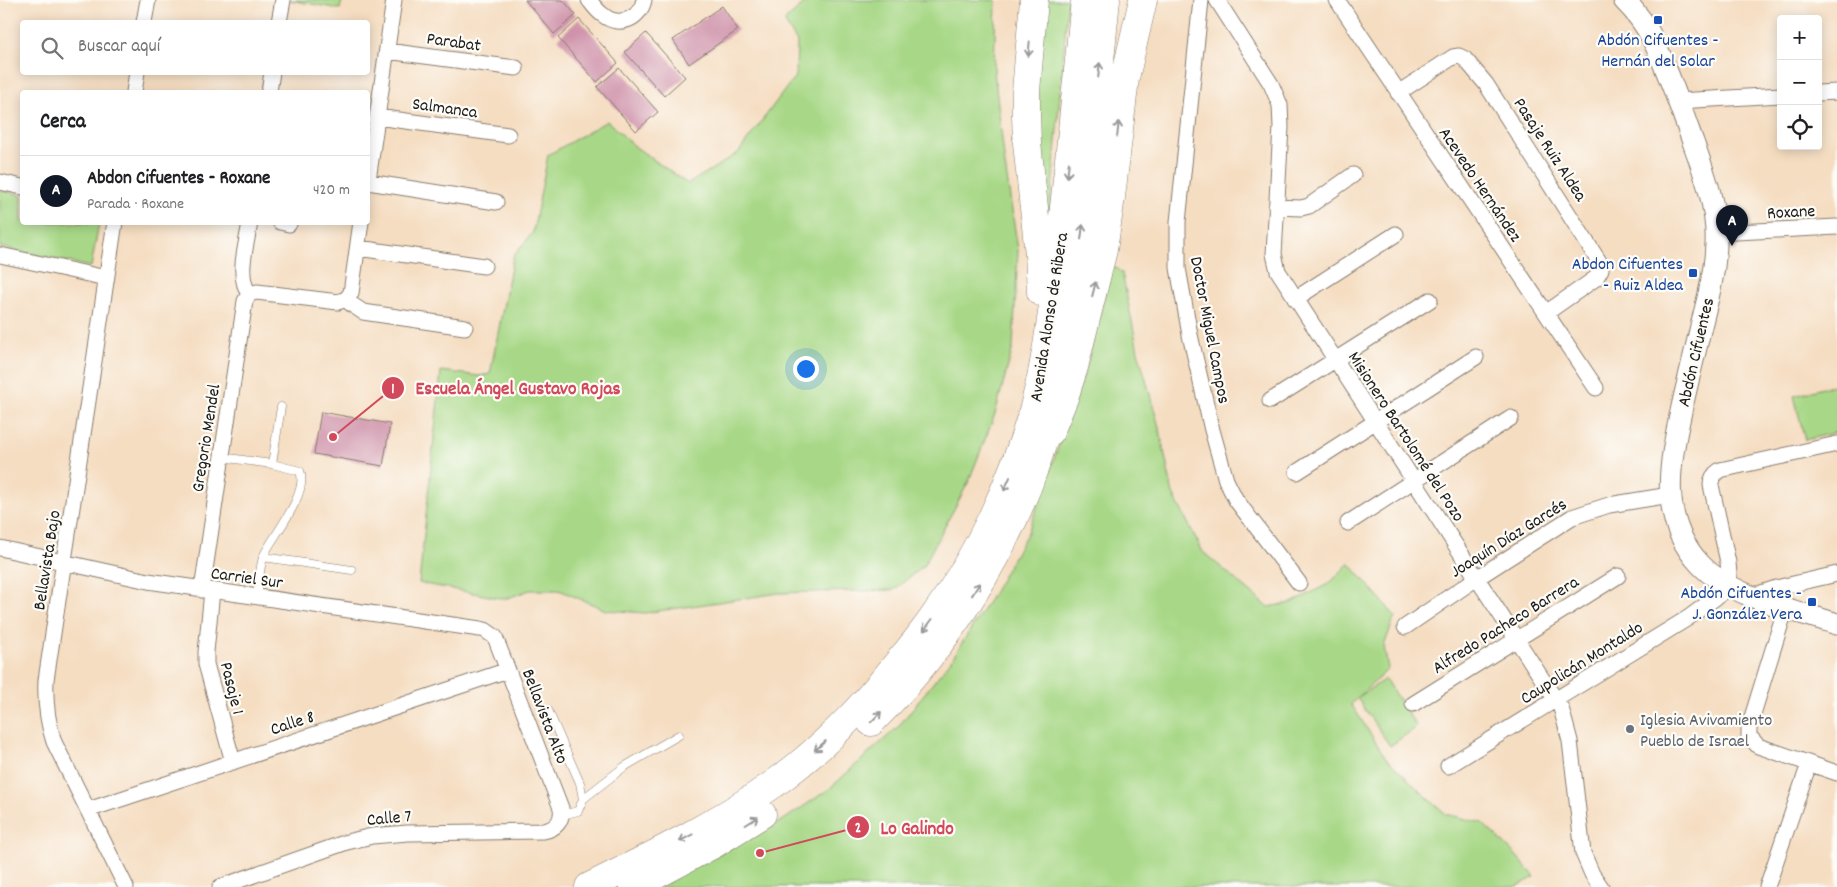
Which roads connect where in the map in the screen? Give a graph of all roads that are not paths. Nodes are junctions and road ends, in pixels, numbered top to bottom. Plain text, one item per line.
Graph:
1 (148, 0) edge
2 (283, 0) edge
3 (394, 0) edge
4 (589, 0) edge
5 (644, 0) edge
6 (1034, 0) edge
7 (1085, 0) edge
8 (1106, 0) edge
9 (1143, 0) edge
10 (1201, 0) edge
11 (1217, 0) edge
12 (1337, 0) edge
13 (1624, 0) edge
14 (144, 20) edge
15 (280, 20) edge
16 (387, 51) junction
17 (516, 68) dead end
18 (137, 75) edge
19 (272, 75) edge
20 (134, 90) edge
21 (269, 90) edge
22 (1398, 92) junction
23 (1837, 92) edge
24 (1822, 93) edge
25 (1777, 95) edge
26 (1678, 101) junction
27 (377, 117) junction
28 (508, 135) dead end
29 (370, 167) edge
30 (1353, 176) dead end
31 (370, 181) edge
32 (0, 182) edge
33 (20, 187) edge
34 (496, 202) dead end
35 (1276, 207) junction
36 (115, 225) edge
37 (250, 225) edge
38 (361, 225) edge
39 (1837, 227) edge
40 (1716, 233) junction
41 (1396, 234) dead end
42 (358, 248) junction
43 (0, 255) edge
44 (484, 266) dead end
45 (106, 278) junction
46 (249, 294) junction
47 (346, 299) junction
48 (1296, 299) junction
49 (1430, 300) dead end
50 (1546, 313) junction
51 (465, 327) dead end
52 (1476, 357) dead end
53 (1335, 360) junction
54 (1042, 373) junction
55 (1596, 388) dead end
56 (1270, 401) dead end
57 (281, 406) dead end
58 (1511, 418) dead end
59 (1375, 422) junction
60 (1837, 444) edge
61 (1040, 452) junction
62 (222, 457) junction
63 (272, 464) junction
64 (1297, 472) dead end
65 (1413, 480) junction
66 (1670, 495) junction
67 (1348, 523) dead end
68 (0, 548) edge
69 (263, 557) junction
70 (64, 564) junction
71 (352, 570) dead end
72 (1837, 574) edge
73 (1618, 576) dead end
74 (1477, 578) junction
75 (1299, 583) dead end
76 (1730, 587) junction
77 (207, 590) junction
78 (1752, 596) junction
79 (257, 598) junction
80 (1786, 608) junction
81 (1837, 624) edge
82 (1405, 627) dead end
83 (490, 633) joint
84 (1516, 639) junction
85 (508, 670) junction
86 (1556, 700) junction
87 (1412, 704) dead end
88 (548, 710) dead end
89 (679, 735) dead end
90 (233, 762) junction
91 (1809, 764) junction
92 (1448, 766) dead end
93 (1837, 773) edge
94 (583, 799) junction
95 (88, 810) junction
96 (562, 815) junction
97 (126, 887) edge
98 (220, 887) edge
99 (589, 887) edge
100 (633, 887) edge
101 (1601, 887) edge
102 (1767, 887) edge

1 - 14 street
2 - 15 street
3 - 16 street
4 - 5 street
6 -> 54 highway
7 -> 54 highway, Avenida Alonso de Ribera
61 -> 8 highway, Avenida Alonso de Ribera
61 -> 9 highway
10 - 75 street, Doctor Miguel Campos
11 - 35 street, Misionero Bartolomé del Pozo
12 - 22 street, Acevedo Hernández
13 - 26 street, Abdón Cifuentes
16 - 17 street, Parabat
16 - 27 street
18 - 20 street
19 - 21 street
22 - 50 street, Acevedo Hernández
22 - 50 street, Pasaje Ruiz Aldea
23 - 24 street
25 - 26 street
26 - 40 street, Abdón Cifuentes
27 - 28 street, Salmanca
27 - 29 street
30 - 35 street
31 - 34 street
32 - 33 street
35 - 48 street, Misionero Bartolomé del Pozo
36 - 45 street, Bellavista Bajo
37 - 46 street
38 - 42 street
39 - 40 street, Roxane
40 - 66 street, Abdón Cifuentes
41 - 48 street
42 - 44 street
42 - 47 street
43 - 45 street
45 - 70 street, Bellavista Bajo
46 - 47 street
46 - 62 street, Gregorio Mendel
47 - 51 street
48 - 53 street, Misionero Bartolomé del Pozo
49 - 53 street
50 - 55 street, Acevedo Hernández
52 - 59 street
53 - 56 street
53 - 59 street, Misionero Bartolomé del Pozo
54 -> 99 highway, Avenida Alonso de Ribera
57 - 63 lane
58 - 65 street
59 - 64 street
59 - 65 street, Misionero Bartolomé del Pozo
60 - 76 street
100 -> 61 highway, Avenida Alonso de Ribera
62 - 63 lane
62 - 77 street, Gregorio Mendel
63 - 69 lane
65 - 67 street
65 - 74 street, Misionero Bartolomé del Pozo
66 - 74 street, Joaquín Díaz Garcés
66 - 76 street, Abdón Cifuentes
68 - 70 street, Carriel Sur
69 - 71 lane
69 - 79 lane
70 - 77 street, Carriel Sur
70 - 95 street, Bellavista Bajo
72 - 78 street
73 - 84 street, Alfredo Pacheco Barrera
74 - 82 street, Joaquín Díaz Garcés
74 - 84 street, Misionero Bartolomé del Pozo
76 - 78 street, Abdón Cifuentes
76 - 86 street, Caupolicán Montaldo
77 - 79 street, Carriel Sur
77 - 90 street, Pasaje 1
78 - 80 street, Abdón Cifuentes
79 - 83 street, Carriel Sur
80 - 81 street, Abdón Cifuentes
80 - 91 street
83 - 85 street, Bellavista Alto
84 - 86 street, Misionero Bartolomé del Pozo
84 - 87 street, Alfredo Pacheco Barrera
85 - 90 street, Calle 8
85 - 96 street, Bellavista Alto
86 - 92 street, Caupolicán Montaldo
86 - 101 street, Misionero Bartolomé del Pozo
88 - 94 lane
89 - 94 lane
90 - 95 street, Calle 8
91 - 93 street
91 - 102 street
94 - 96 lane
95 - 97 street, Bellavista Bajo
96 - 98 street, Calle 7

